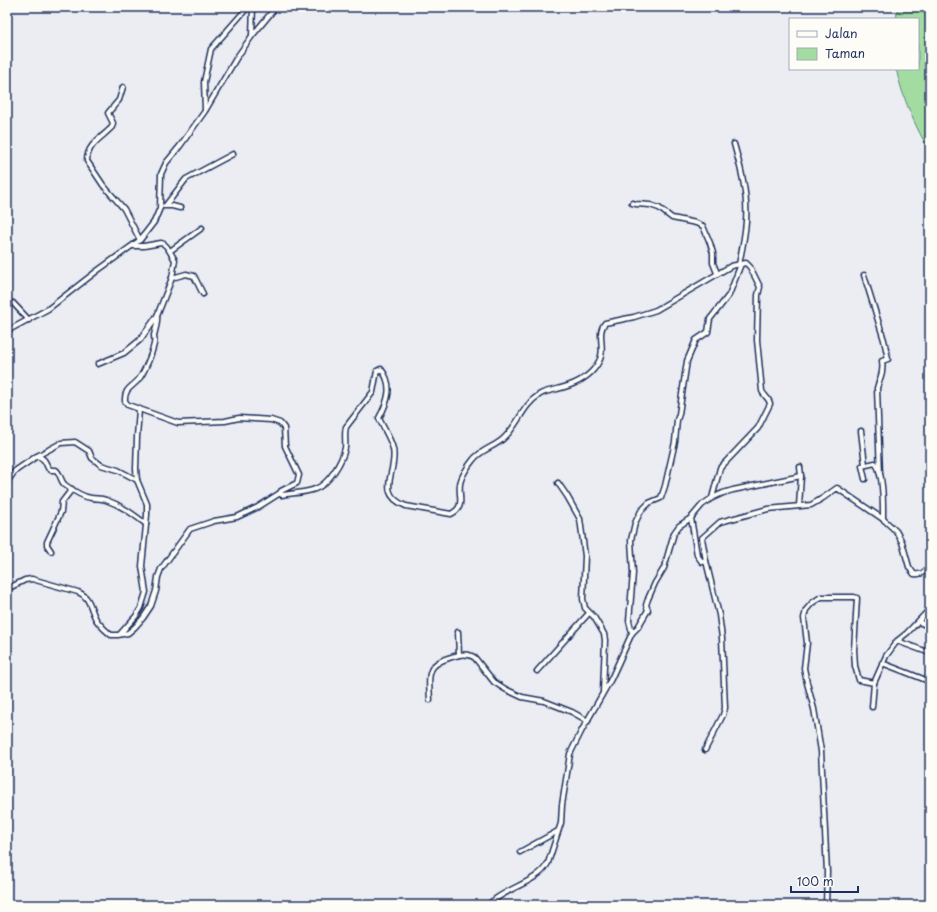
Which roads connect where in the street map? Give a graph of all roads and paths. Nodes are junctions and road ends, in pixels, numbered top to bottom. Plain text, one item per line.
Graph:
1 (248, 7) edge
2 (253, 7) edge
3 (276, 7) edge
4 (252, 36) junction
5 (123, 87) dead end
6 (205, 111) junction
7 (734, 144) dead end
8 (233, 154) dead end
9 (632, 203) dead end
10 (166, 205) junction
11 (160, 208) junction
12 (180, 208) dead end
13 (202, 228) dead end
14 (140, 240) junction
15 (130, 247) junction
16 (170, 252) junction
17 (740, 264) junction
18 (717, 273) junction
19 (864, 274) dead end
20 (172, 278) junction
21 (203, 294) dead end
22 (13, 304) dead end
23 (157, 316) junction
24 (29, 320) junction
25 (7, 331) edge
26 (98, 364) dead end
27 (139, 409) junction
28 (861, 430) dead end
29 (37, 456) junction
30 (865, 465) junction
31 (800, 467) dead end
32 (880, 475) junction
33 (801, 476) junction
34 (865, 479) dead end
35 (137, 480) junction
36 (7, 482) edge
37 (558, 483) dead end
38 (72, 489) junction
39 (280, 493) junction
40 (712, 498) junction
41 (799, 506) junction
42 (691, 518) junction
43 (883, 519) junction
44 (146, 524) junction
45 (52, 551) dead end
46 (706, 561) junction
47 (930, 564) edge
48 (7, 588) edge
49 (930, 609) edge
50 (589, 613) junction
51 (919, 622) junction
52 (930, 627) edge
53 (458, 632) dead end
54 (632, 633) junction
55 (118, 635) junction
56 (897, 641) junction
57 (930, 653) edge
58 (459, 655) junction
59 (882, 663) junction
60 (537, 671) dead end
61 (926, 680) dead end
62 (874, 683) junction
63 (603, 692) junction
64 (430, 700) dead end
65 (872, 707) dead end
66 (588, 721) junction
67 (705, 750) dead end
68 (558, 831) junction
69 (520, 852) dead end
70 (488, 905) edge
71 (826, 905) edge

1 - 6 street
2 - 4 street
3 - 4 street
4 - 6 street
5 - 14 street
6 - 11 street
7 - 17 street
8 - 10 street
9 - 18 street
10 - 11 street
10 - 12 street
11 - 14 street
13 - 16 street
14 - 15 street
15 - 16 street
15 - 24 street
16 - 20 street
17 - 18 street
17 - 40 street
17 - 54 street
18 - 39 street
19 - 32 street
20 - 21 street
20 - 23 street
22 - 24 street
23 - 26 street
23 - 27 street
24 - 25 street
27 - 35 street
27 - 39 street
28 - 30 street
29 - 35 street
29 - 36 street
29 - 38 street
30 - 32 street
30 - 34 street
31 - 33 street
32 - 43 street
33 - 40 street
33 - 41 street
35 - 44 street
37 - 50 street
38 - 44 street
38 - 45 street
39 - 55 street
40 - 42 street
41 - 43 street
41 - 46 street
42 - 46 street
42 - 54 street
43 - 47 street
44 - 55 street
46 - 67 street
48 - 55 street
49 - 51 street
50 - 60 street
50 - 63 street
51 - 52 street
51 - 56 street
53 - 58 street
54 - 63 street
56 - 57 street
56 - 59 street
58 - 64 street
58 - 66 street
59 - 61 street
59 - 62 street
62 - 65 street
62 - 71 street
63 - 66 street
66 - 68 street
68 - 69 street
68 - 70 street

